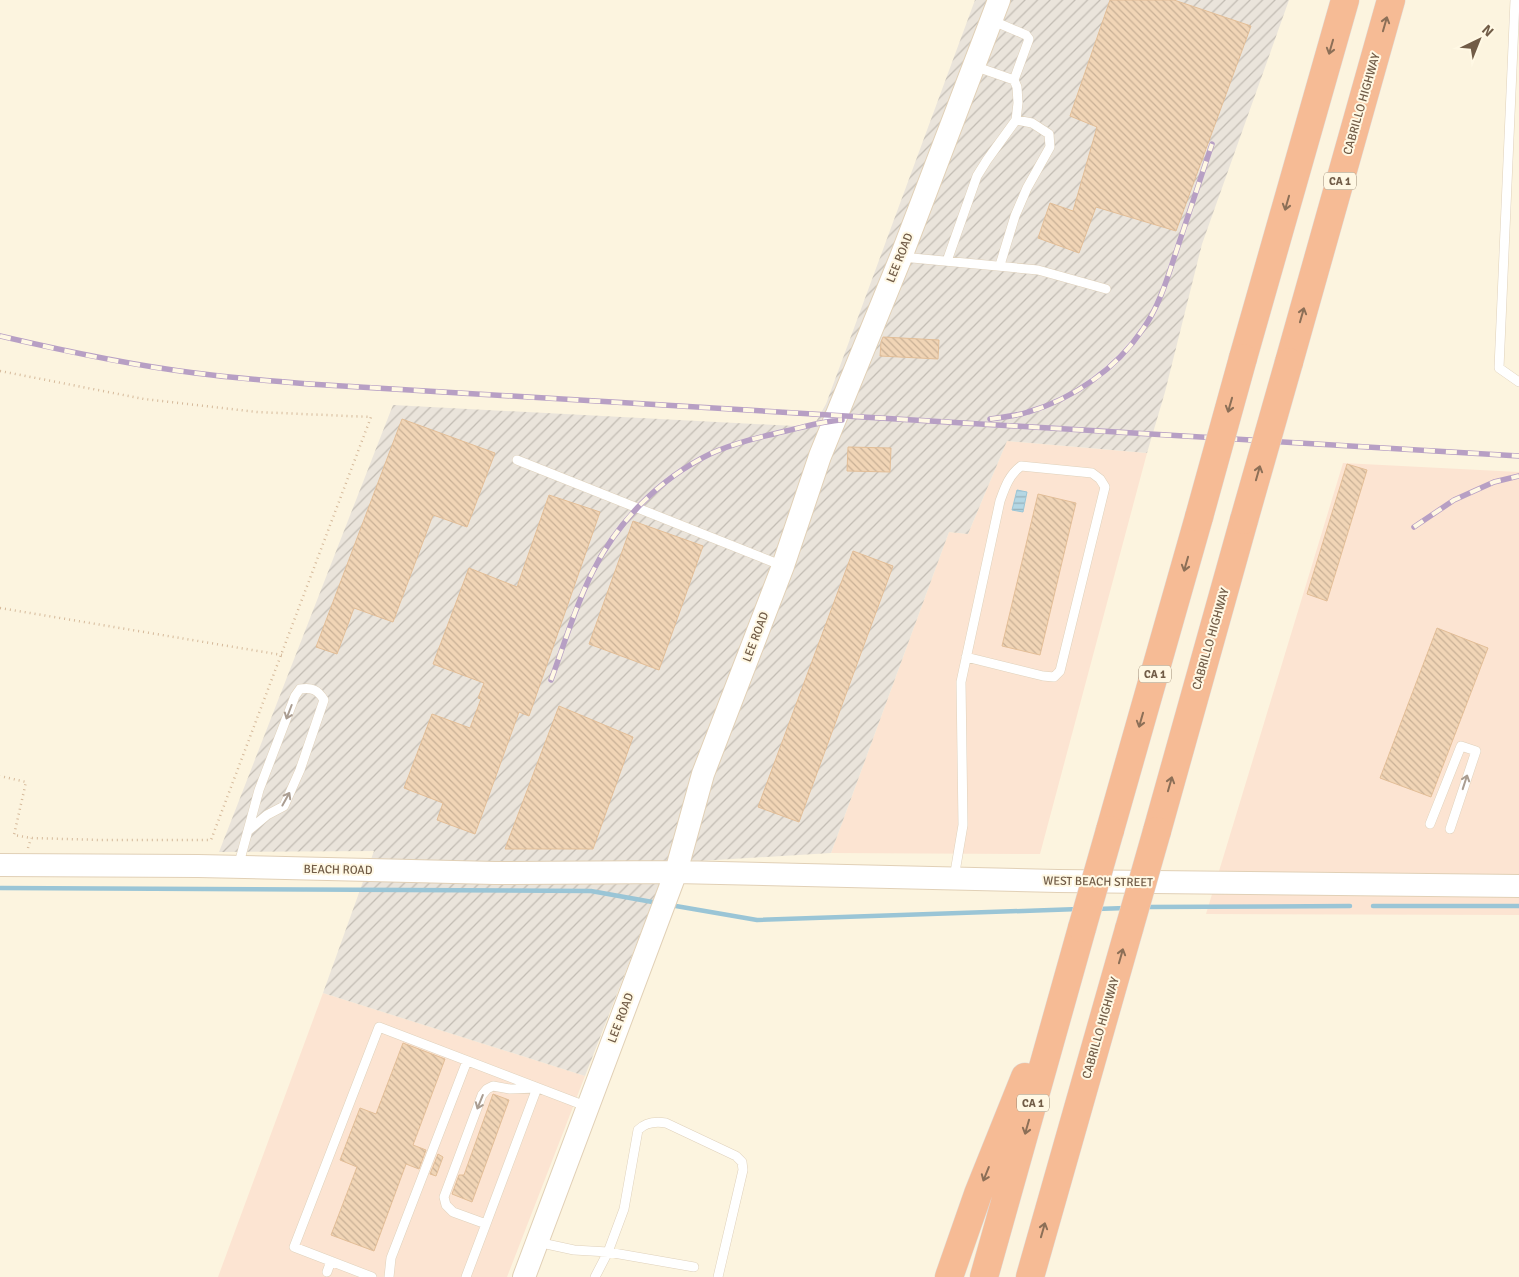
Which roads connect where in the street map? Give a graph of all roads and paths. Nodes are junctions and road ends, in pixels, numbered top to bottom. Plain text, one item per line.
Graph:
1 (1345, 0) edge
2 (1391, 0) edge
3 (1516, 2) edge
4 (995, 10) edge
5 (974, 66) junction
6 (1014, 80) junction
7 (1016, 120) junction
8 (901, 257) junction
9 (947, 261) junction
10 (1000, 265) junction
11 (1106, 289) dead end
12 (0, 371) edge
13 (1519, 382) edge
14 (517, 460) dead end
15 (783, 566) junction
16 (0, 608) edge
17 (282, 655) junction
18 (966, 657) junction
19 (0, 776) edge
20 (1430, 824) dead end
21 (1450, 829) dead end
22 (249, 830) junction
23 (0, 865) edge
24 (238, 867) junction
25 (676, 872) junction
26 (954, 878) junction
27 (1519, 886) edge
28 (1079, 939) junction
29 (467, 1061) junction
30 (537, 1088) junction
31 (588, 1107) junction
32 (486, 1224) junction
33 (537, 1242) junction
34 (608, 1252) junction
35 (331, 1261) junction
36 (694, 1267) dead end
37 (327, 1272) dead end
38 (372, 1277) edge
39 (389, 1277) edge
40 (466, 1277) edge
41 (524, 1277) edge
42 (595, 1277) edge
43 (718, 1277) edge
44 (949, 1277) edge
45 (984, 1277) edge
46 (1030, 1277) edge

1 -> 28 highway, CA 1, bridge
46 -> 2 highway, CABRILLO HIGHWAY / CA 1, bridge
3 - 13 lane
4 - 5 main road, LEE ROAD
4 - 6 lane
5 - 6 lane
5 - 8 main road, LEE ROAD
6 - 7 lane
7 - 9 lane
7 - 10 lane
8 - 9 lane
8 - 15 main road, LEE ROAD
9 - 10 lane
10 - 11 lane
12 - 17 path
14 - 15 lane
15 - 25 main road, LEE ROAD
16 - 17 path
17 - 19 path
18 - 18 lane
18 - 26 lane
21 -> 20 lane
22 -> 22 lane
22 - 24 lane
23 - 24 main road, BEACH ROAD
24 - 25 main road, BEACH ROAD
25 - 26 main road, WEST BEACH STREET
25 - 31 main road, LEE ROAD
26 - 27 main road, WEST BEACH STREET
28 -> 44 highway
28 -> 45 highway, CA 1
29 - 30 lane
29 - 35 lane
29 - 39 lane
30 - 31 lane
30 - 32 lane
30 -> 32 lane
31 - 33 main road, LEE ROAD
32 - 40 lane
33 - 34 lane
33 - 41 main road, LEE ROAD
34 - 36 lane
34 - 42 lane
34 - 43 lane
35 - 37 lane
35 - 38 lane

